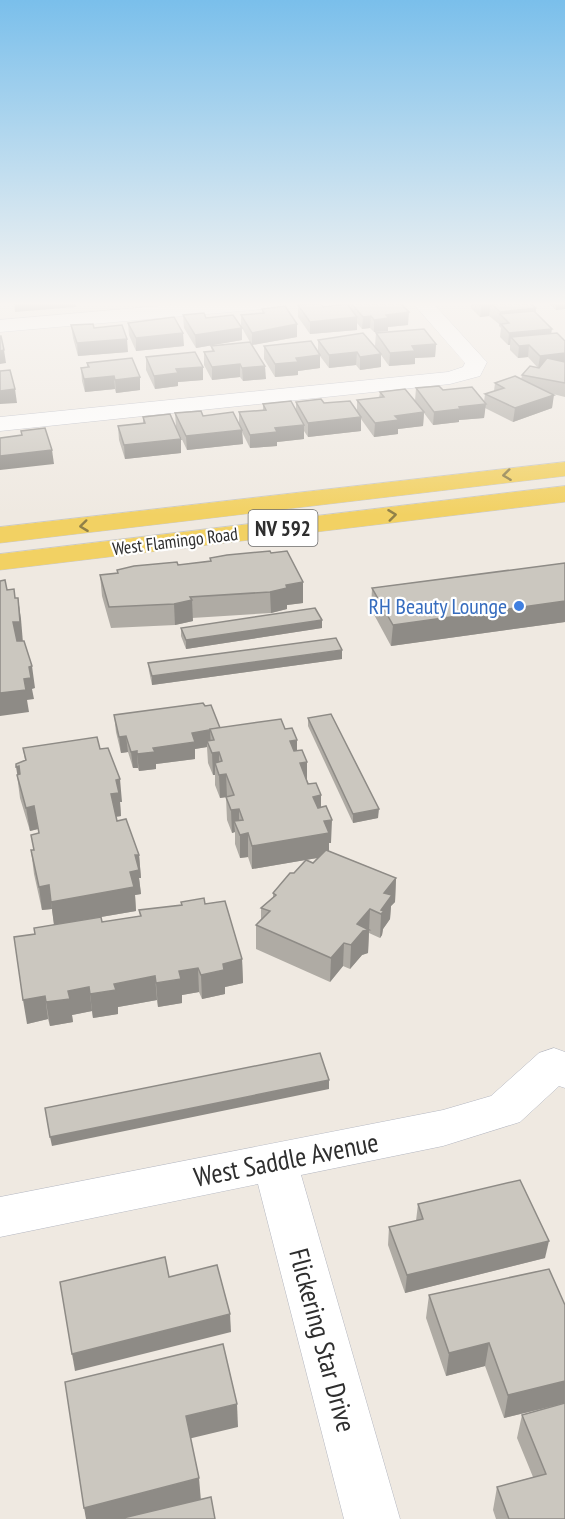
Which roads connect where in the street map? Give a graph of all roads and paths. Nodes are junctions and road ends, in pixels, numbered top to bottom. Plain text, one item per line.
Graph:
1 (466, 373) edge
2 (0, 424) edge
3 (565, 469) edge
4 (384, 490) junction
5 (565, 494) edge
6 (278, 503) junction
7 (312, 524) junction
8 (0, 535) edge
9 (51, 556) junction
10 (0, 562) edge
11 (560, 1068) edge
12 (274, 1161) junction
13 (0, 1217) edge
14 (372, 1519) edge

1 - 2 street
3 -> 4 main road, West Flamingo Road / NV 592
4 - 6 main road, West Flamingo Road / NV 592
4 - 7 main road
7 -> 5 main road, West Flamingo Road / NV 592
6 -> 8 main road, West Flamingo Road / NV 592
6 - 9 main road
7 - 9 main road, West Flamingo Road / NV 592
9 - 10 main road, West Flamingo Road / NV 592
11 - 12 street, West Saddle Avenue
12 - 13 street, West Saddle Avenue
12 - 14 street, Flickering Star Drive

